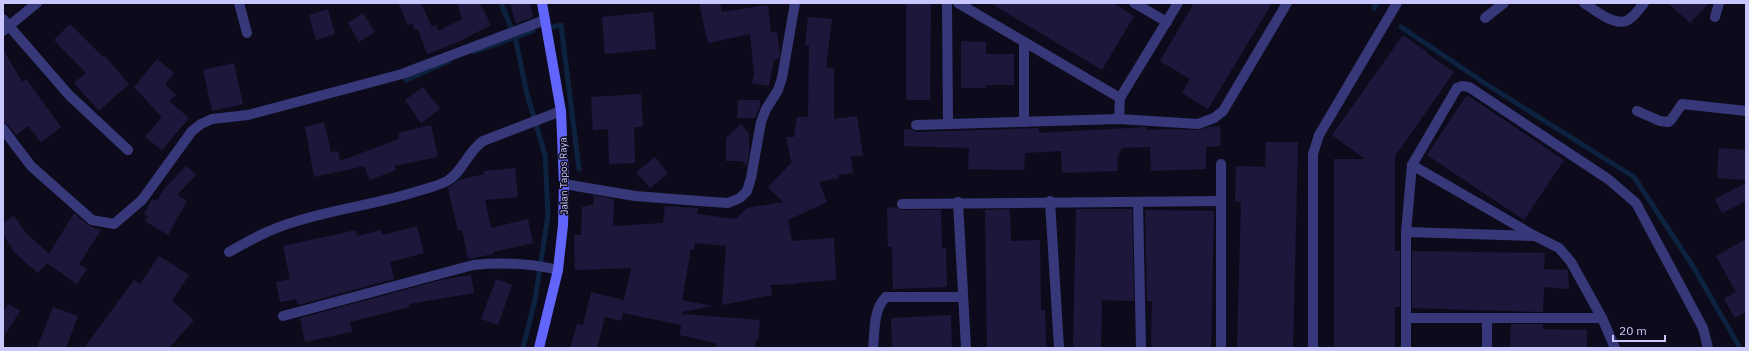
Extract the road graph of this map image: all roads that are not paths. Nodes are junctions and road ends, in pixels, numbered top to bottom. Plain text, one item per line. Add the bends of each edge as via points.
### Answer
1 (37, 3) edge
2 (238, 3) edge
3 (542, 3) edge
4 (795, 3) edge
5 (947, 3) edge
6 (958, 3) edge
7 (1134, 3) edge
8 (1178, 3) edge
9 (1287, 3) edge
10 (1397, 3) edge
11 (1504, 3) edge
12 (1584, 3) edge
13 (1644, 3) edge
14 (1719, 3) edge
15 (1715, 16) dead end
16 (1485, 18) dead end
17 (545, 20) junction
18 (1167, 22) junction
19 (5, 26) edge
20 (247, 33) dead end
21 (1024, 42) junction
22 (1120, 98) junction
23 (561, 111) junction
24 (1637, 111) dead end
25 (1746, 111) edge
26 (1119, 119) junction
27 (1024, 122) junction
28 (948, 123) junction
29 (916, 125) dead end
30 (3, 129) edge
31 (128, 150) dead end
32 (1220, 164) dead end
33 (1412, 164) junction
34 (564, 184) junction
35 (1050, 201) junction
36 (1221, 201) junction
37 (958, 202) junction
38 (1138, 202) junction
39 (902, 204) dead end
40 (1406, 232) junction
41 (1535, 236) junction
42 (229, 252) dead end
43 (555, 270) junction
44 (963, 296) junction
45 (283, 316) dead end
46 (1406, 318) junction
47 (1487, 318) junction
48 (1602, 318) junction
49 (539, 348) edge
50 (873, 348) edge
51 (966, 348) edge
52 (1059, 348) edge
53 (1141, 348) edge
54 (1221, 348) edge
55 (1313, 348) edge
56 (1406, 348) edge
57 (1487, 348) edge
58 (1615, 348) edge
59 (1708, 348) edge

1 - 19 street
2 - 20 street
3 - 17 main road, Jalan Tapos Raya
4 - 34 street via 782,78 761,122 751,178 747,191 740,198 728,203 635,196
5 - 28 street
6 - 21 street
7 - 18 street
8 - 18 street
9 - 26 street via 1223,111 1214,118 1198,124
10 - 55 street via 1319,135 1313,154
11 - 16 street
12 - 13 street via 1614,21 1626,21
14 - 15 street
17 - 23 main road, Jalan Tapos Raya
17 - 30 street via 402,74 248,115 222,117 202,124 185,140 142,200 114,224 92,220 31,166
18 - 22 street
19 - 31 street via 69,95
21 - 22 street
21 - 27 street
22 - 26 street
23 - 34 main road, Jalan Tapos Raya
23 - 42 street via 483,141 474,147 453,176 441,184 389,200 295,221 261,233
24 - 25 street via 1665,122 1671,120 1682,104
26 - 27 street
27 - 28 street
28 - 29 street
32 - 36 street
33 - 40 street
33 - 41 street
33 - 59 street via 1457,88 1469,87 1608,179 1636,203 1703,328
34 - 43 main road, Jalan Tapos Raya via 563,225
35 - 37 street
35 - 38 street
35 - 52 street
36 - 38 street
36 - 54 street
37 - 39 street
37 - 44 street
38 - 53 street
40 - 41 street
40 - 46 street
41 - 48 street via 1559,248 1571,262
43 - 45 street via 498,262 473,265
43 - 49 main road, Jalan Tapos Raya
44 - 50 street via 886,297 878,310
44 - 51 street
46 - 47 street
46 - 56 street
47 - 48 street
47 - 57 street
48 - 58 street

